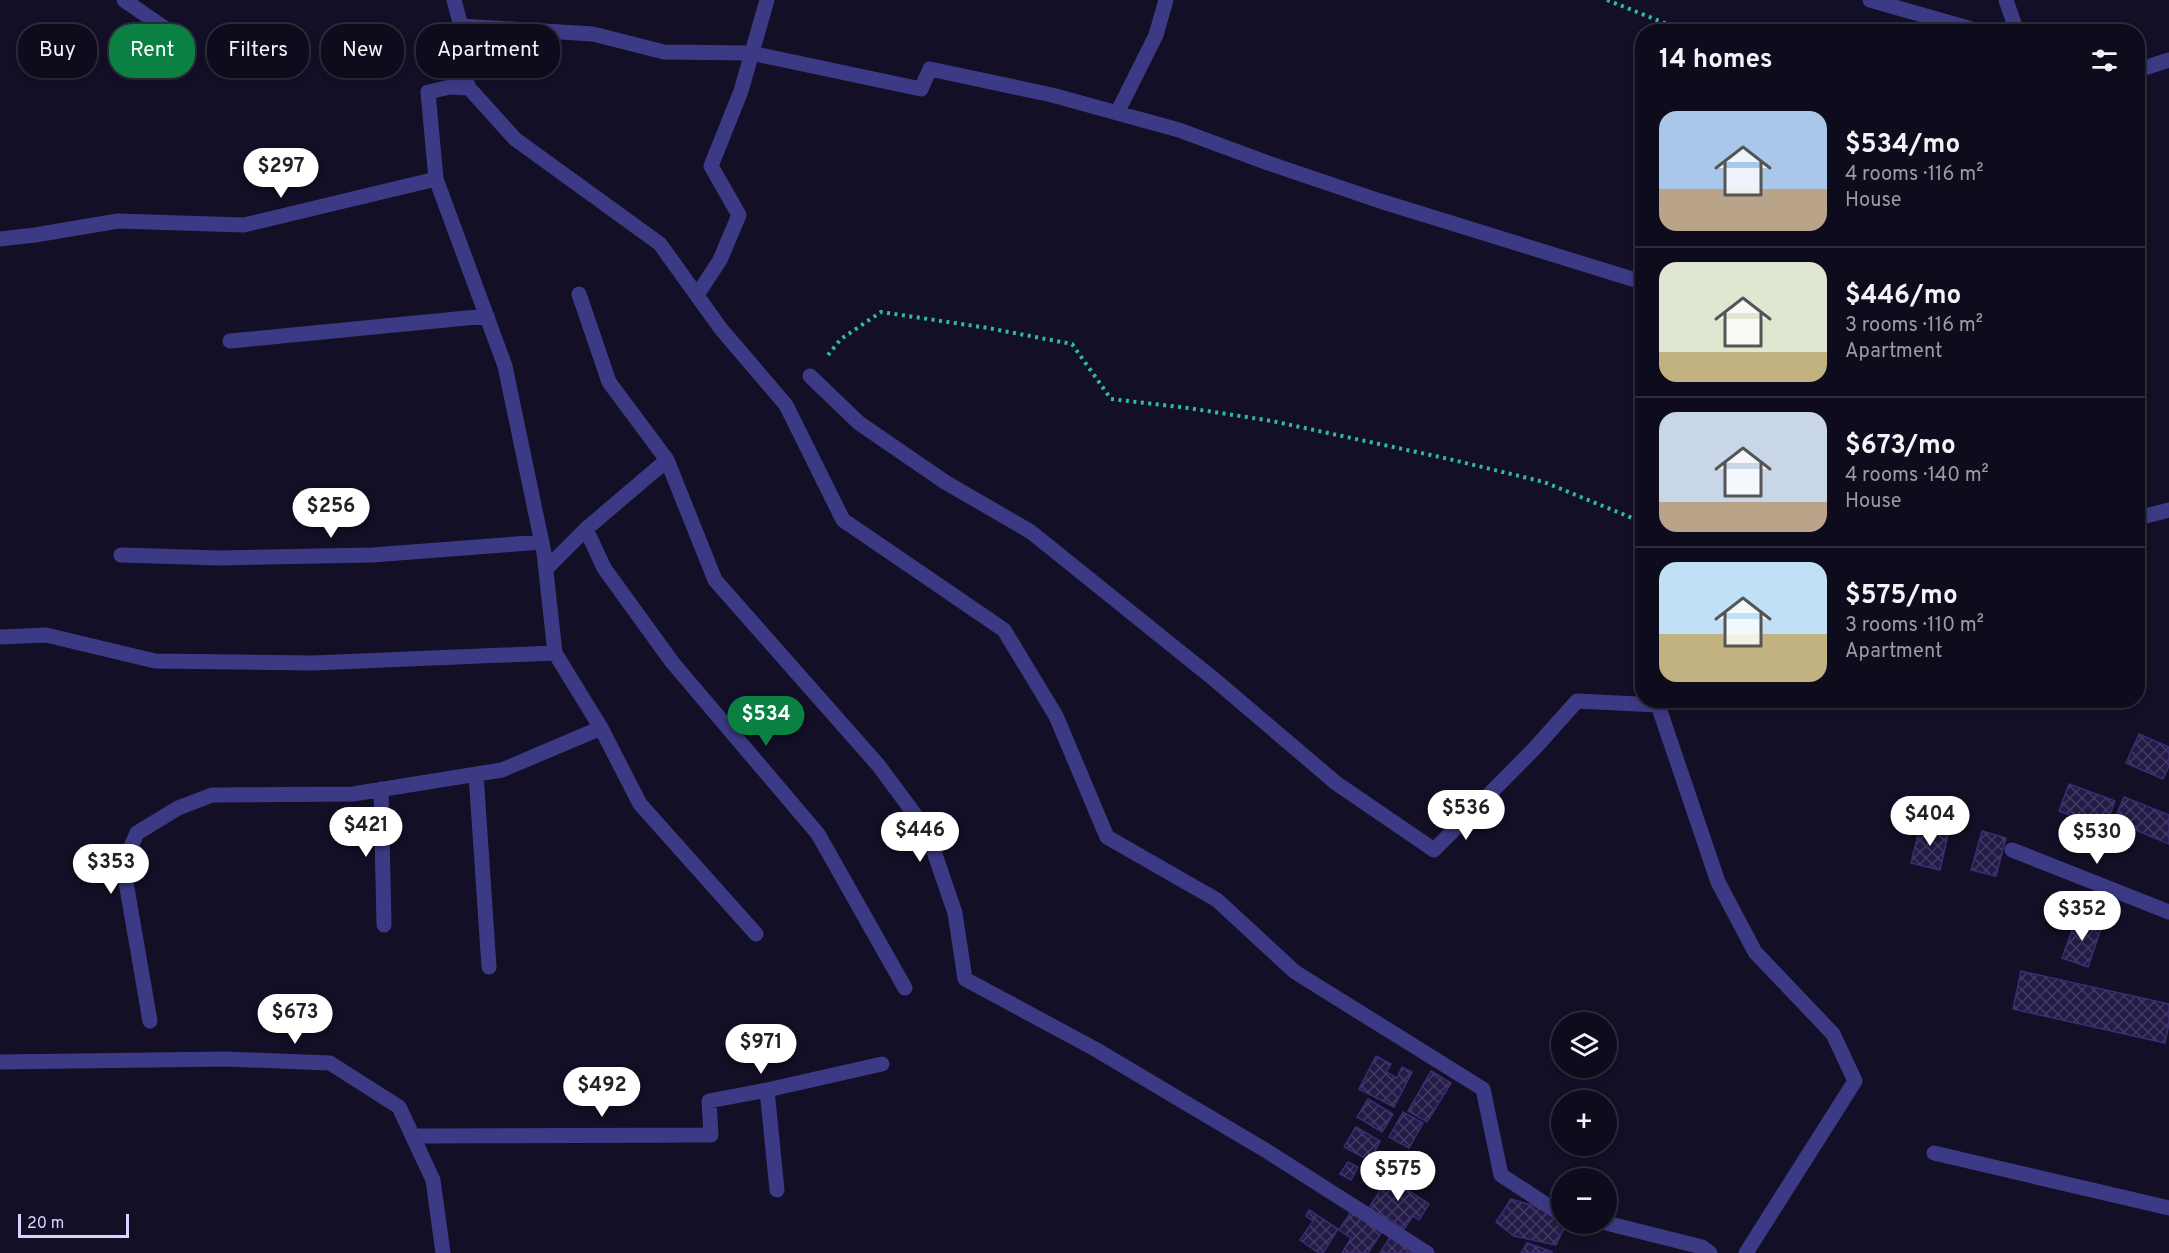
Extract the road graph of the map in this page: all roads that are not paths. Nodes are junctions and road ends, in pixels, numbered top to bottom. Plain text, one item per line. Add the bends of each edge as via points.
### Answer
1 (124, 0) edge
2 (454, 0) edge
3 (767, 0) edge
4 (1166, 0) edge
5 (1870, 0) edge
6 (2006, 0) edge
7 (158, 24) edge
8 (460, 24) edge
9 (1954, 24) edge
10 (2014, 24) edge
11 (560, 32) edge
12 (751, 54) junction
13 (2169, 60) edge
14 (2145, 68) edge
15 (465, 78) edge
16 (469, 88) junction
17 (1117, 113) junction
18 (436, 179) junction
19 (0, 239) edge
20 (1635, 280) edge
21 (579, 294) dead end
22 (697, 295) junction
23 (487, 316) junction
24 (230, 341) dead end
25 (810, 376) road end
26 (667, 460) junction
27 (2169, 510) edge
28 (2145, 516) edge
29 (586, 529) junction
30 (542, 542) junction
31 (121, 555) dead end
32 (546, 569) junction
33 (0, 637) edge
34 (555, 653) junction
35 (1635, 704) edge
36 (1659, 708) edge
37 (601, 728) junction
38 (476, 774) junction
39 (381, 789) junction
40 (2012, 850) dead end
41 (2169, 912) edge
42 (384, 925) dead end
43 (756, 934) dead end
44 (489, 967) dead end
45 (905, 988) dead end
46 (150, 1021) dead end
47 (0, 1062) edge
48 (882, 1064) dead end
49 (767, 1090) junction
50 (412, 1136) junction
51 (1934, 1153) dead end
52 (777, 1190) dead end
53 (1551, 1208) edge
54 (2169, 1208) edge
55 (1617, 1226) edge
56 (443, 1253) edge
57 (1427, 1253) edge
58 (1710, 1253) edge
59 (1746, 1253) edge

1 - 7 street
2 - 8 street
3 - 12 street
4 - 17 street via 1156,35
5 - 9 street
6 - 10 street
11 - 12 street via 593,34 664,52
12 - 17 street via 921,89 930,69
12 - 22 street via 741,91 711,166 739,215 720,260
13 - 14 street
15 - 16 street
16 - 18 street via 428,92
16 - 22 street via 515,139 660,244
17 - 20 street via 1179,130 1380,201
18 - 19 street via 244,225 118,221
18 - 23 street
21 - 26 street via 609,382
22 - 53 street via 786,405 843,520 1004,630 1056,716 1107,837 1217,900 1294,972 1483,1089 1501,1175
23 - 24 street
23 - 30 street via 505,366
25 - 35 street via 859,423 945,482 1031,532 1336,783 1434,850 1577,701
26 - 29 street
26 - 57 street via 715,580 879,766 927,831 955,914 965,979 1105,1055
27 - 28 street
29 - 32 street
29 - 45 street via 604,568 672,662 818,834
30 - 31 street via 372,555
30 - 32 street
32 - 34 street
33 - 34 street via 46,635 155,661 313,663
34 - 37 street
36 - 59 street via 1718,882 1744,932 1755,952 1833,1034 1855,1081
37 - 38 street via 501,770
37 - 43 street via 640,804
38 - 39 street
38 - 44 street
39 - 42 street
39 - 46 street via 353,794 212,795 178,808 137,832 123,865
40 - 41 street
47 - 50 street via 330,1062 399,1107
48 - 49 street
49 - 50 street via 709,1101 711,1135
49 - 52 street
50 - 56 street via 433,1180
51 - 54 street
55 - 58 street via 1702,1247

